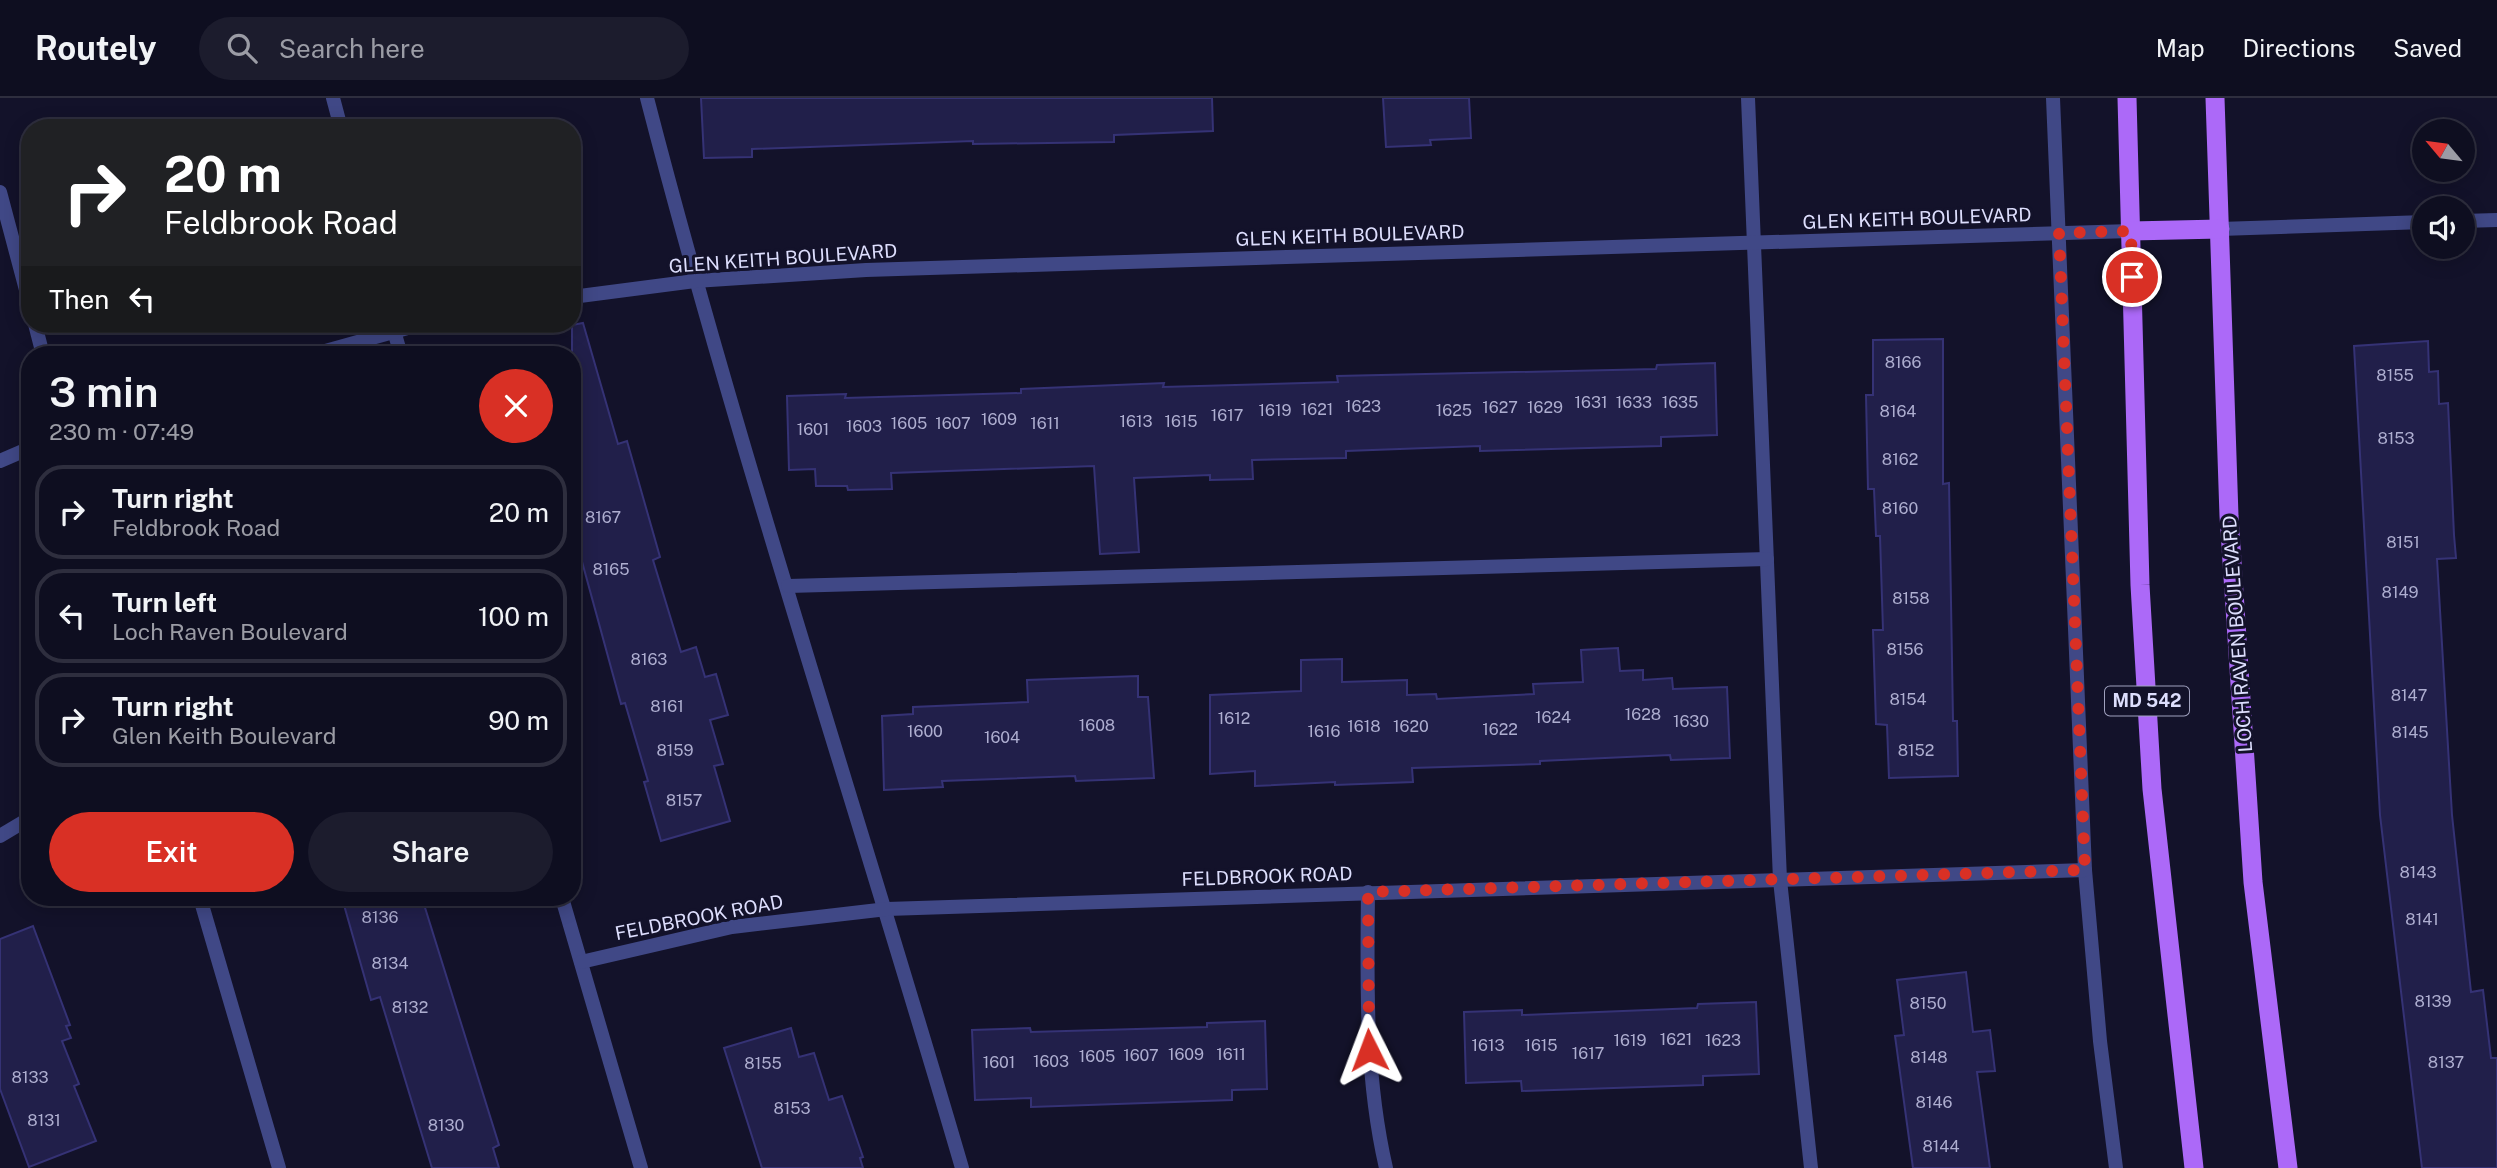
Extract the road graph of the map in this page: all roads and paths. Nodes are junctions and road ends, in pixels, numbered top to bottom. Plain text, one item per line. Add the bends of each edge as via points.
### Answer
1 (333, 98) edge
2 (648, 98) edge
3 (1748, 98) edge
4 (2053, 98) edge
5 (2127, 98) edge
6 (2215, 98) edge
7 (339, 119) edge
8 (0, 192) edge
9 (2497, 220) edge
10 (2475, 221) edge
11 (2412, 222) edge
12 (2220, 229) junction
13 (2131, 231) junction
14 (2059, 233) junction
15 (1754, 242) junction
16 (21, 271) edge
17 (695, 281) junction
18 (581, 296) edge
19 (375, 333) edge
20 (338, 346) edge
21 (21, 452) edge
22 (0, 461) edge
23 (1767, 559) junction
24 (788, 586) junction
25 (21, 823) edge
26 (0, 835) edge
27 (2085, 870) junction
28 (1780, 880) junction
29 (1368, 892) junction
30 (202, 906) edge
31 (564, 906) edge
32 (887, 909) junction
33 (581, 962) junction
34 (279, 1168) edge
35 (641, 1168) edge
36 (962, 1168) edge
37 (1385, 1168) edge
38 (1811, 1168) edge
39 (2116, 1168) edge
40 (2194, 1168) edge
41 (2288, 1168) edge

1 - 7 street
2 - 17 street
3 - 15 street
4 - 14 street
5 - 13 main road, MD 542
6 - 12 main road, LOCH RAVEN BOULEVARD
8 - 16 street
9 - 10 street
11 - 12 street
12 - 13 main road
12 - 41 main road, LOCH RAVEN BOULEVARD via 2229,516 2252,868
13 - 14 street, GLEN KEITH BOULEVARD
13 - 40 main road, MD 542 via 2140,585 2152,789
14 - 15 street, GLEN KEITH BOULEVARD
14 - 27 street
15 - 17 street, GLEN KEITH BOULEVARD via 866,270
15 - 23 street
17 - 18 street, GLEN KEITH BOULEVARD
17 - 24 street
19 - 20 street
21 - 22 street
23 - 24 street
23 - 28 street
24 - 32 street
25 - 26 street
27 - 28 street, FELDBROOK ROAD
27 - 39 street
28 - 29 street, FELDBROOK ROAD
28 - 38 street
29 - 32 street, FELDBROOK ROAD
29 - 37 street via 1367,1027 1375,1119
30 - 34 street
31 - 33 street
32 - 33 street, FELDBROOK ROAD via 732,927
32 - 36 street
33 - 35 street

